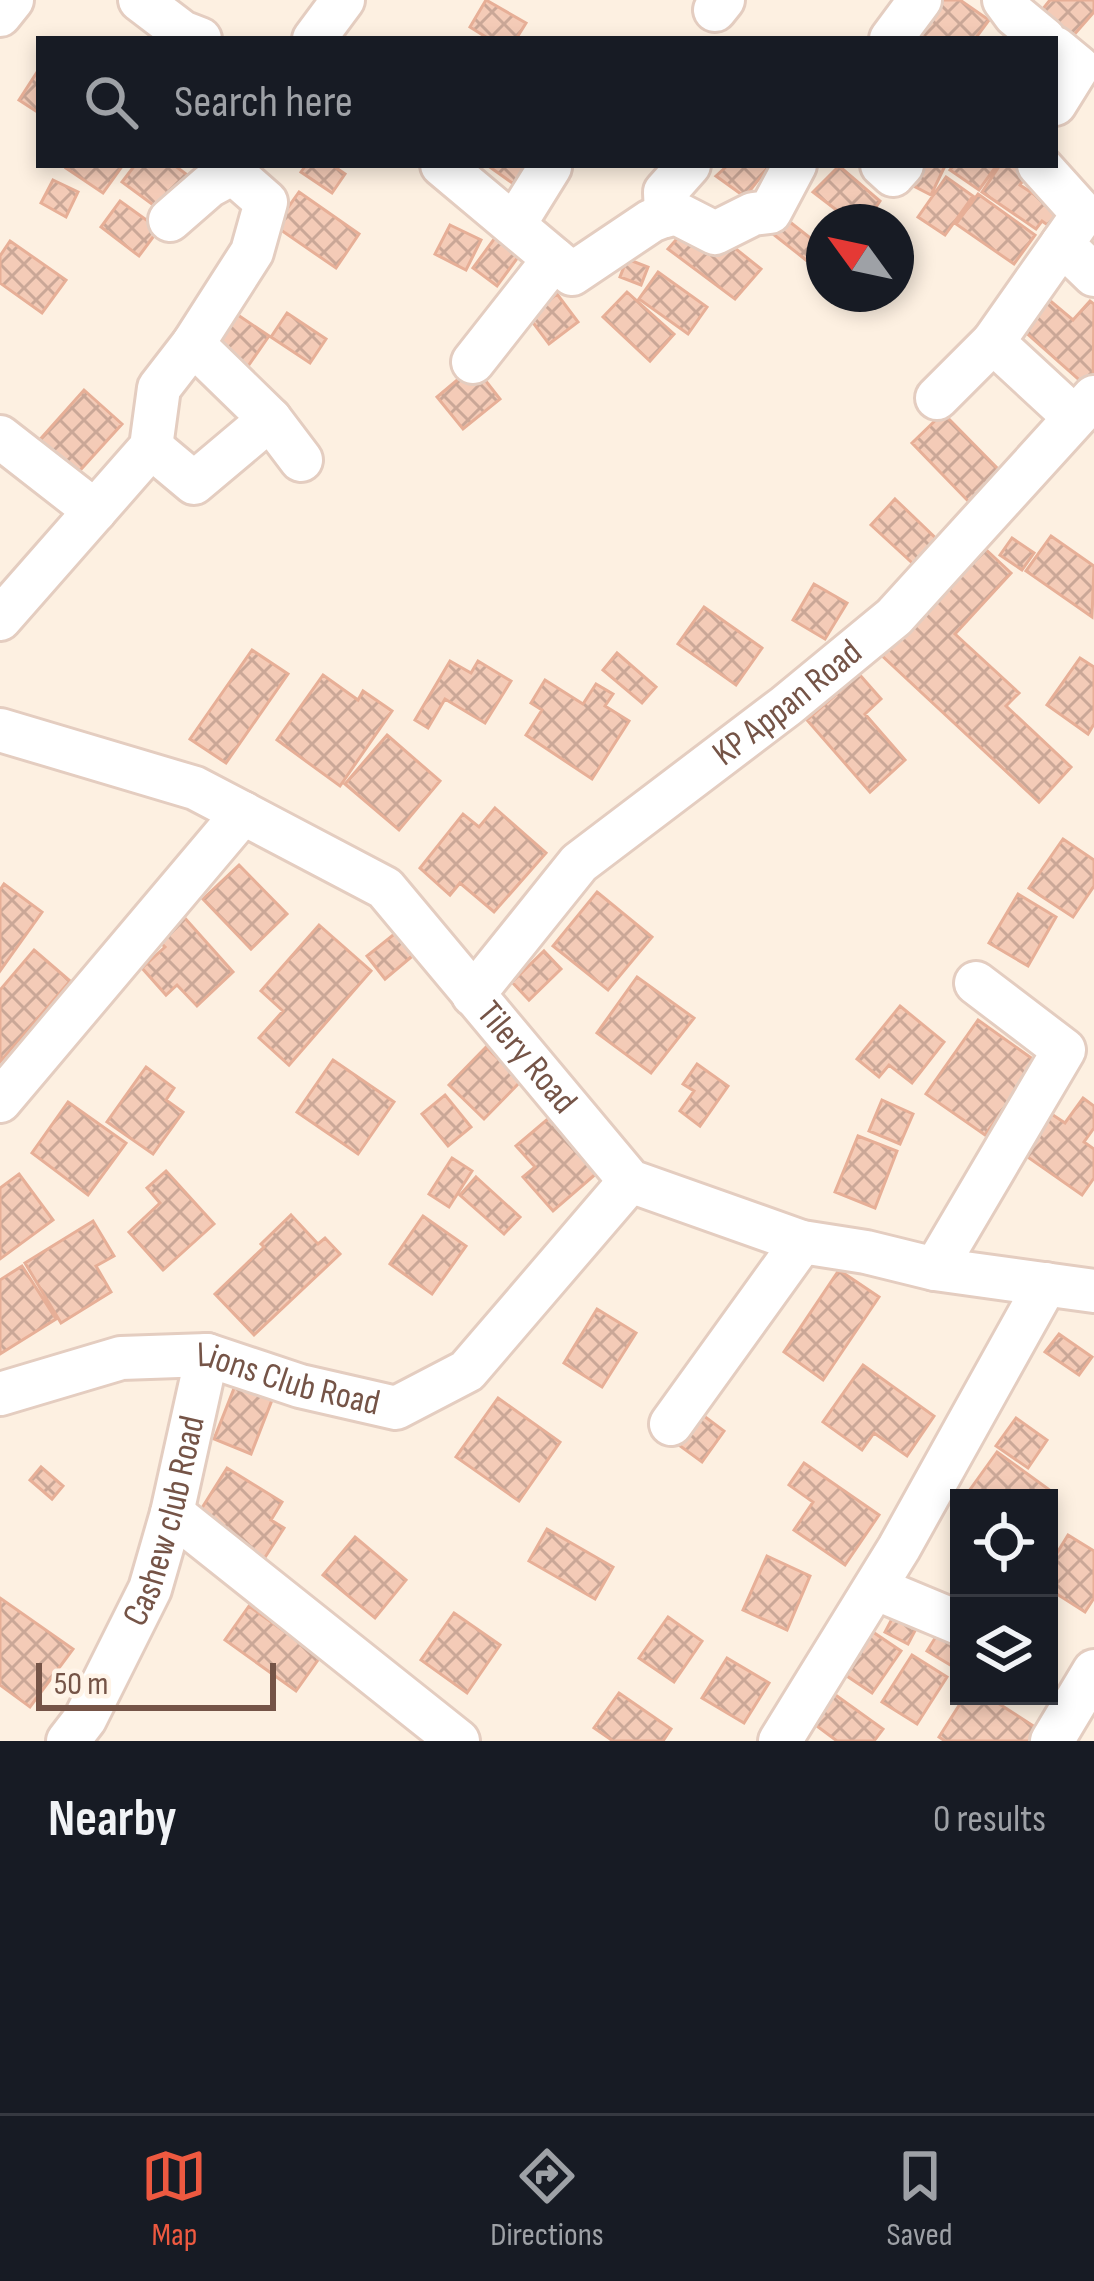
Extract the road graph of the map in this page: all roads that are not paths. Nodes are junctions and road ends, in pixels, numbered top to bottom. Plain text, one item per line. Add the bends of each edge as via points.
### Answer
1 (12, 0) edge
2 (140, 0) edge
3 (343, 0) edge
4 (920, 0) edge
5 (1004, 0) edge
6 (0, 15) edge
7 (195, 24) edge
8 (316, 36) edge
9 (893, 36) edge
10 (1040, 36) edge
11 (1058, 50) edge
12 (1058, 99) edge
13 (446, 168) edge
14 (549, 168) edge
15 (686, 168) edge
16 (793, 168) edge
17 (1042, 168) edge
18 (235, 169) edge
19 (666, 216) junction
20 (170, 220) dead end
21 (514, 225) junction
22 (1062, 244) junction
23 (554, 259) junction
24 (1094, 275) edge
25 (993, 342) junction
26 (193, 344) junction
27 (473, 362) dead end
28 (937, 398) dead end
29 (1084, 406) edge
30 (270, 419) junction
31 (0, 437) edge
32 (151, 447) junction
33 (301, 460) dead end
34 (95, 511) junction
35 (0, 619) edge
36 (0, 730) edge
37 (243, 813) junction
38 (976, 983) dead end
39 (472, 995) junction
40 (0, 1101) edge
41 (630, 1181) junction
42 (802, 1242) junction
43 (935, 1269) junction
44 (1046, 1284) junction
45 (1094, 1291) edge
46 (207, 1355) junction
47 (0, 1394) edge
48 (671, 1424) dead end
49 (172, 1514) junction
50 (875, 1588) junction
51 (950, 1619) edge
52 (1094, 1671) edge
53 (1058, 1712) edge
54 (68, 1741) edge
55 (458, 1741) edge
56 (780, 1741) edge

1 - 6 street
2 - 7 street
3 - 8 street
4 - 9 street
5 - 10 street
11 - 12 street via 1078,67
13 - 21 street
14 - 21 street
15 - 19 street via 665,192
16 - 19 street via 770,212 715,232 674,212
17 - 22 street via 1083,214
18 - 20 street
18 - 26 street via 266,202 252,252
19 - 23 street via 572,274
21 - 23 street
22 - 24 street
22 - 25 street
23 - 27 street
25 - 28 street
25 - 29 street
26 - 30 street
26 - 32 street via 159,388
29 - 39 street, KP Appan Road via 894,617 579,863
30 - 32 street via 194,483
30 - 33 street
31 - 34 street
32 - 34 street
34 - 35 street
36 - 37 street, Tilery Road via 195,788
37 - 39 street, Tilery Road via 385,888
37 - 40 street
38 - 43 street via 1064,1050
39 - 41 street, Tilery Road
41 - 42 street
41 - 46 street, Lions Club Road via 467,1371 396,1408
42 - 43 street
42 - 48 street
43 - 44 street
44 - 45 street
44 - 50 street
46 - 47 street, Lions Club Road via 121,1358
46 - 49 street, Cashew club Road
49 - 54 street, Cashew club Road via 150,1588
49 - 55 street
50 - 51 street
50 - 56 street
52 - 53 street

